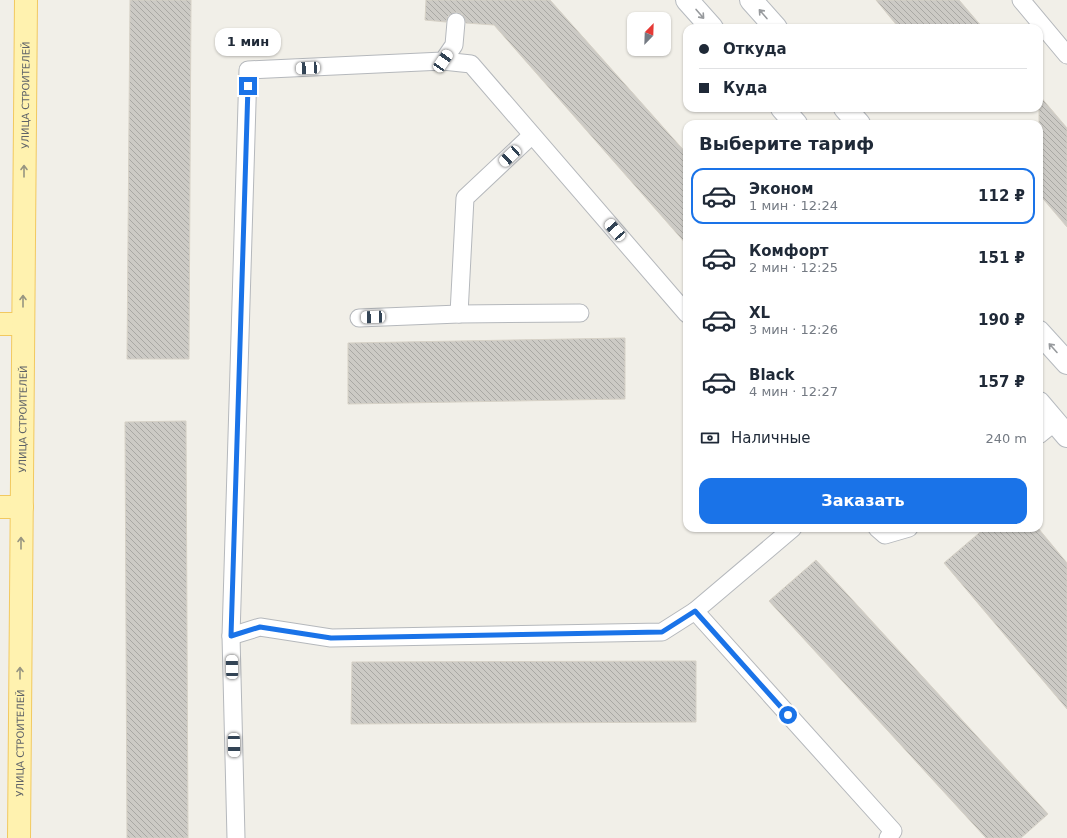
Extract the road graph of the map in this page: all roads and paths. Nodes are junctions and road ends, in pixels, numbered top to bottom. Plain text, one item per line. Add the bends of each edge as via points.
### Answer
1 (26, 0) edge
2 (687, 0) edge
3 (751, 0) edge
4 (1021, 0) edge
5 (456, 22) dead end
6 (708, 24) edge
7 (772, 24) edge
8 (1041, 24) edge
9 (1043, 26) edge
10 (1067, 55) edge
11 (443, 61) junction
12 (786, 112) edge
13 (848, 112) edge
14 (792, 120) edge
15 (856, 120) edge
16 (532, 135) junction
17 (683, 309) edge
18 (580, 313) dead end
19 (459, 314) junction
20 (359, 318) dead end
21 (0, 324) edge
22 (23, 324) junction
23 (1043, 336) edge
24 (1067, 363) edge
25 (1043, 408) edge
26 (1057, 426) edge
27 (0, 507) edge
28 (22, 507) junction
29 (788, 532) edge
30 (882, 532) edge
31 (895, 532) edge
32 (695, 611) junction
33 (231, 636) junction
34 (19, 838) edge
35 (236, 838) edge
36 (888, 838) edge

22 -> 1 main road, УЛИЦА СТРОИТЕЛЕЙ
2 -> 6 street
7 -> 3 street
4 - 8 lane
5 - 11 lane via 454,45
9 - 10 lane
11 - 16 lane via 471,64
11 - 33 lane via 248,70
12 - 14 street
13 - 15 street
16 - 17 lane
16 - 19 lane via 465,198
18 - 19 lane
19 - 20 lane
21 - 22 main road
22 - 28 main road, УЛИЦА СТРОИТЕЛЕЙ
24 -> 23 street
25 - 26 street
27 - 28 main road
34 -> 28 main road, УЛИЦА СТРОИТЕЛЕЙ
29 - 32 lane
30 - 31 lane via 885,535
32 - 33 lane via 662,632 331,638 260,627
32 - 36 lane via 893,831
33 - 35 lane

